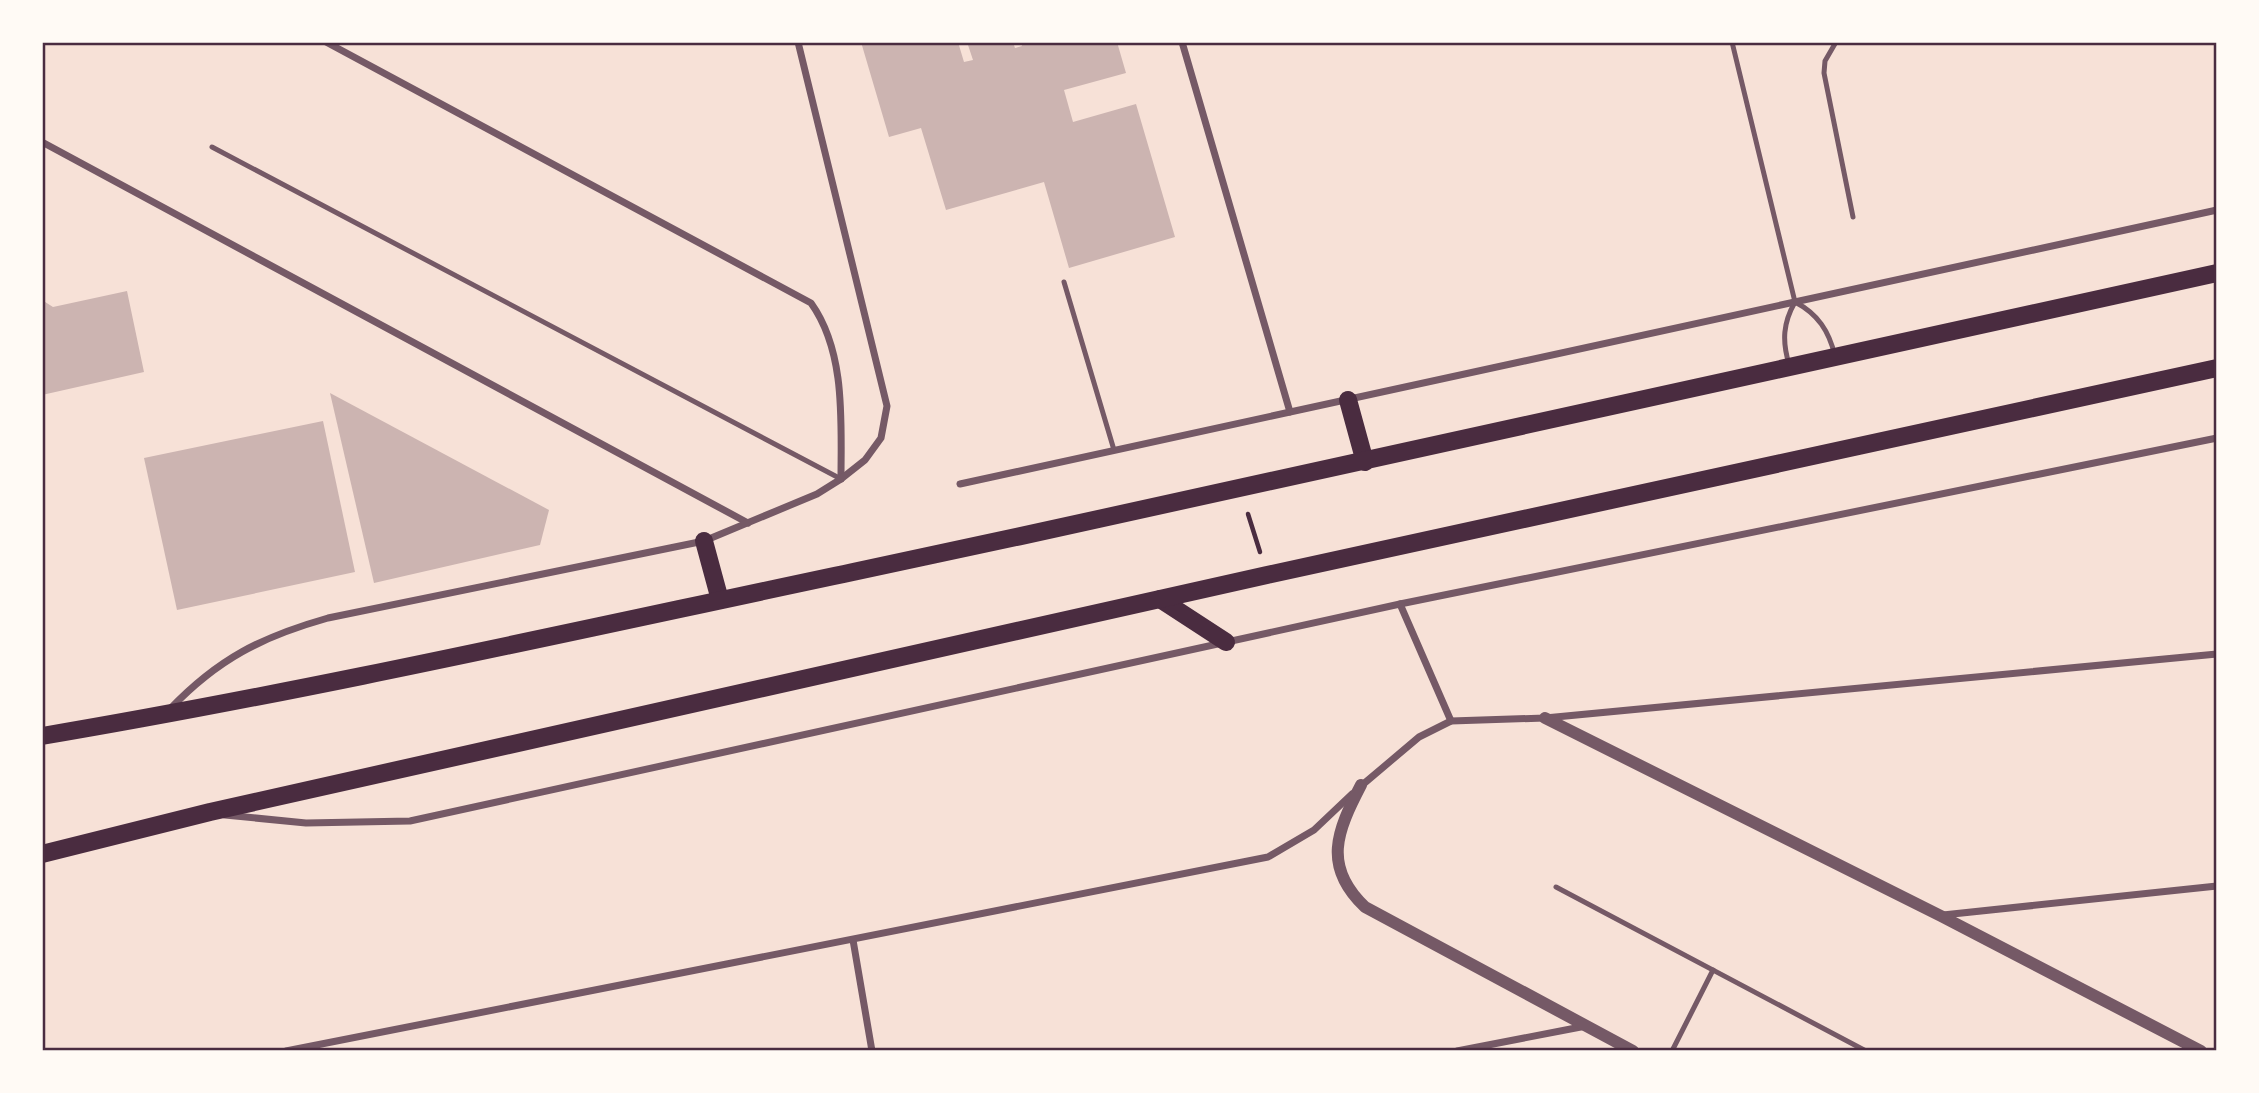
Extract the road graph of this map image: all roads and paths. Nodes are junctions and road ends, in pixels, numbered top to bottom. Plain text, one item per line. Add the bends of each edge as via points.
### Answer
1 (326, 42) edge
2 (798, 42) edge
3 (1182, 42) edge
4 (1732, 42) edge
5 (1836, 42) edge
6 (42, 142) edge
7 (212, 147) dead end
8 (2217, 211) edge
9 (1853, 217) dead end
10 (2217, 273) edge
11 (1064, 282) dead end
12 (1795, 302) junction
13 (1835, 357) junction
14 (1790, 367) junction
15 (2217, 368) edge
16 (1349, 400) junction
17 (1290, 412) junction
18 (2217, 438) edge
19 (1114, 450) junction
20 (1365, 462) junction
21 (841, 479) junction
22 (960, 484) dead end
23 (748, 523) junction
24 (704, 541) junction
25 (1160, 599) junction
26 (720, 600) junction
27 (1400, 604) junction
28 (1226, 642) junction
29 (2217, 653) edge
30 (163, 715) junction
31 (1545, 718) junction
32 (1451, 721) junction
33 (42, 736) edge
34 (1361, 785) junction
35 (210, 813) junction
36 (42, 854) edge
37 (2217, 886) edge
38 (1556, 887) dead end
39 (1941, 916) junction
40 (853, 940) junction
41 (1713, 970) junction
42 (1587, 1026) junction
43 (286, 1051) edge
44 (872, 1051) edge
45 (1457, 1051) edge
46 (1633, 1051) edge
47 (1672, 1051) edge
48 (1866, 1051) edge
49 (2200, 1051) edge

1 - 21 street via 811,303 829,339 836,367
2 - 21 street via 887,406 881,438 865,460
3 - 17 street
4 - 12 lane
5 - 9 lane via 1829,50 1824,73
6 - 23 street
7 - 21 lane
8 - 12 street
10 - 13 main road
11 - 19 lane
12 - 13 lane via 1822,323
12 - 14 lane via 1784,335
12 - 16 street
13 - 14 main road
14 - 20 main road
15 - 25 main road
16 - 17 street
16 - 20 main road
17 - 19 street
18 - 27 street
19 - 22 street
20 - 26 main road
21 - 23 street
23 - 24 street
24 - 26 main road
24 - 30 street via 281,631 207,673
25 - 28 main road
25 - 35 main road
26 - 30 main road
27 - 28 street
27 - 32 street
28 - 35 street via 410,821 306,823
29 - 31 street
30 - 33 main road
31 - 32 street
31 - 39 street
32 - 34 street via 1419,737
34 - 40 street via 1314,830 1268,856
34 - 42 street via 1337,848 1337,864 1352,894 1365,907
35 - 36 main road
37 - 39 street
38 - 41 lane
39 - 49 street
40 - 43 street
40 - 44 street
41 - 47 lane
41 - 48 lane
42 - 45 street
42 - 46 street

